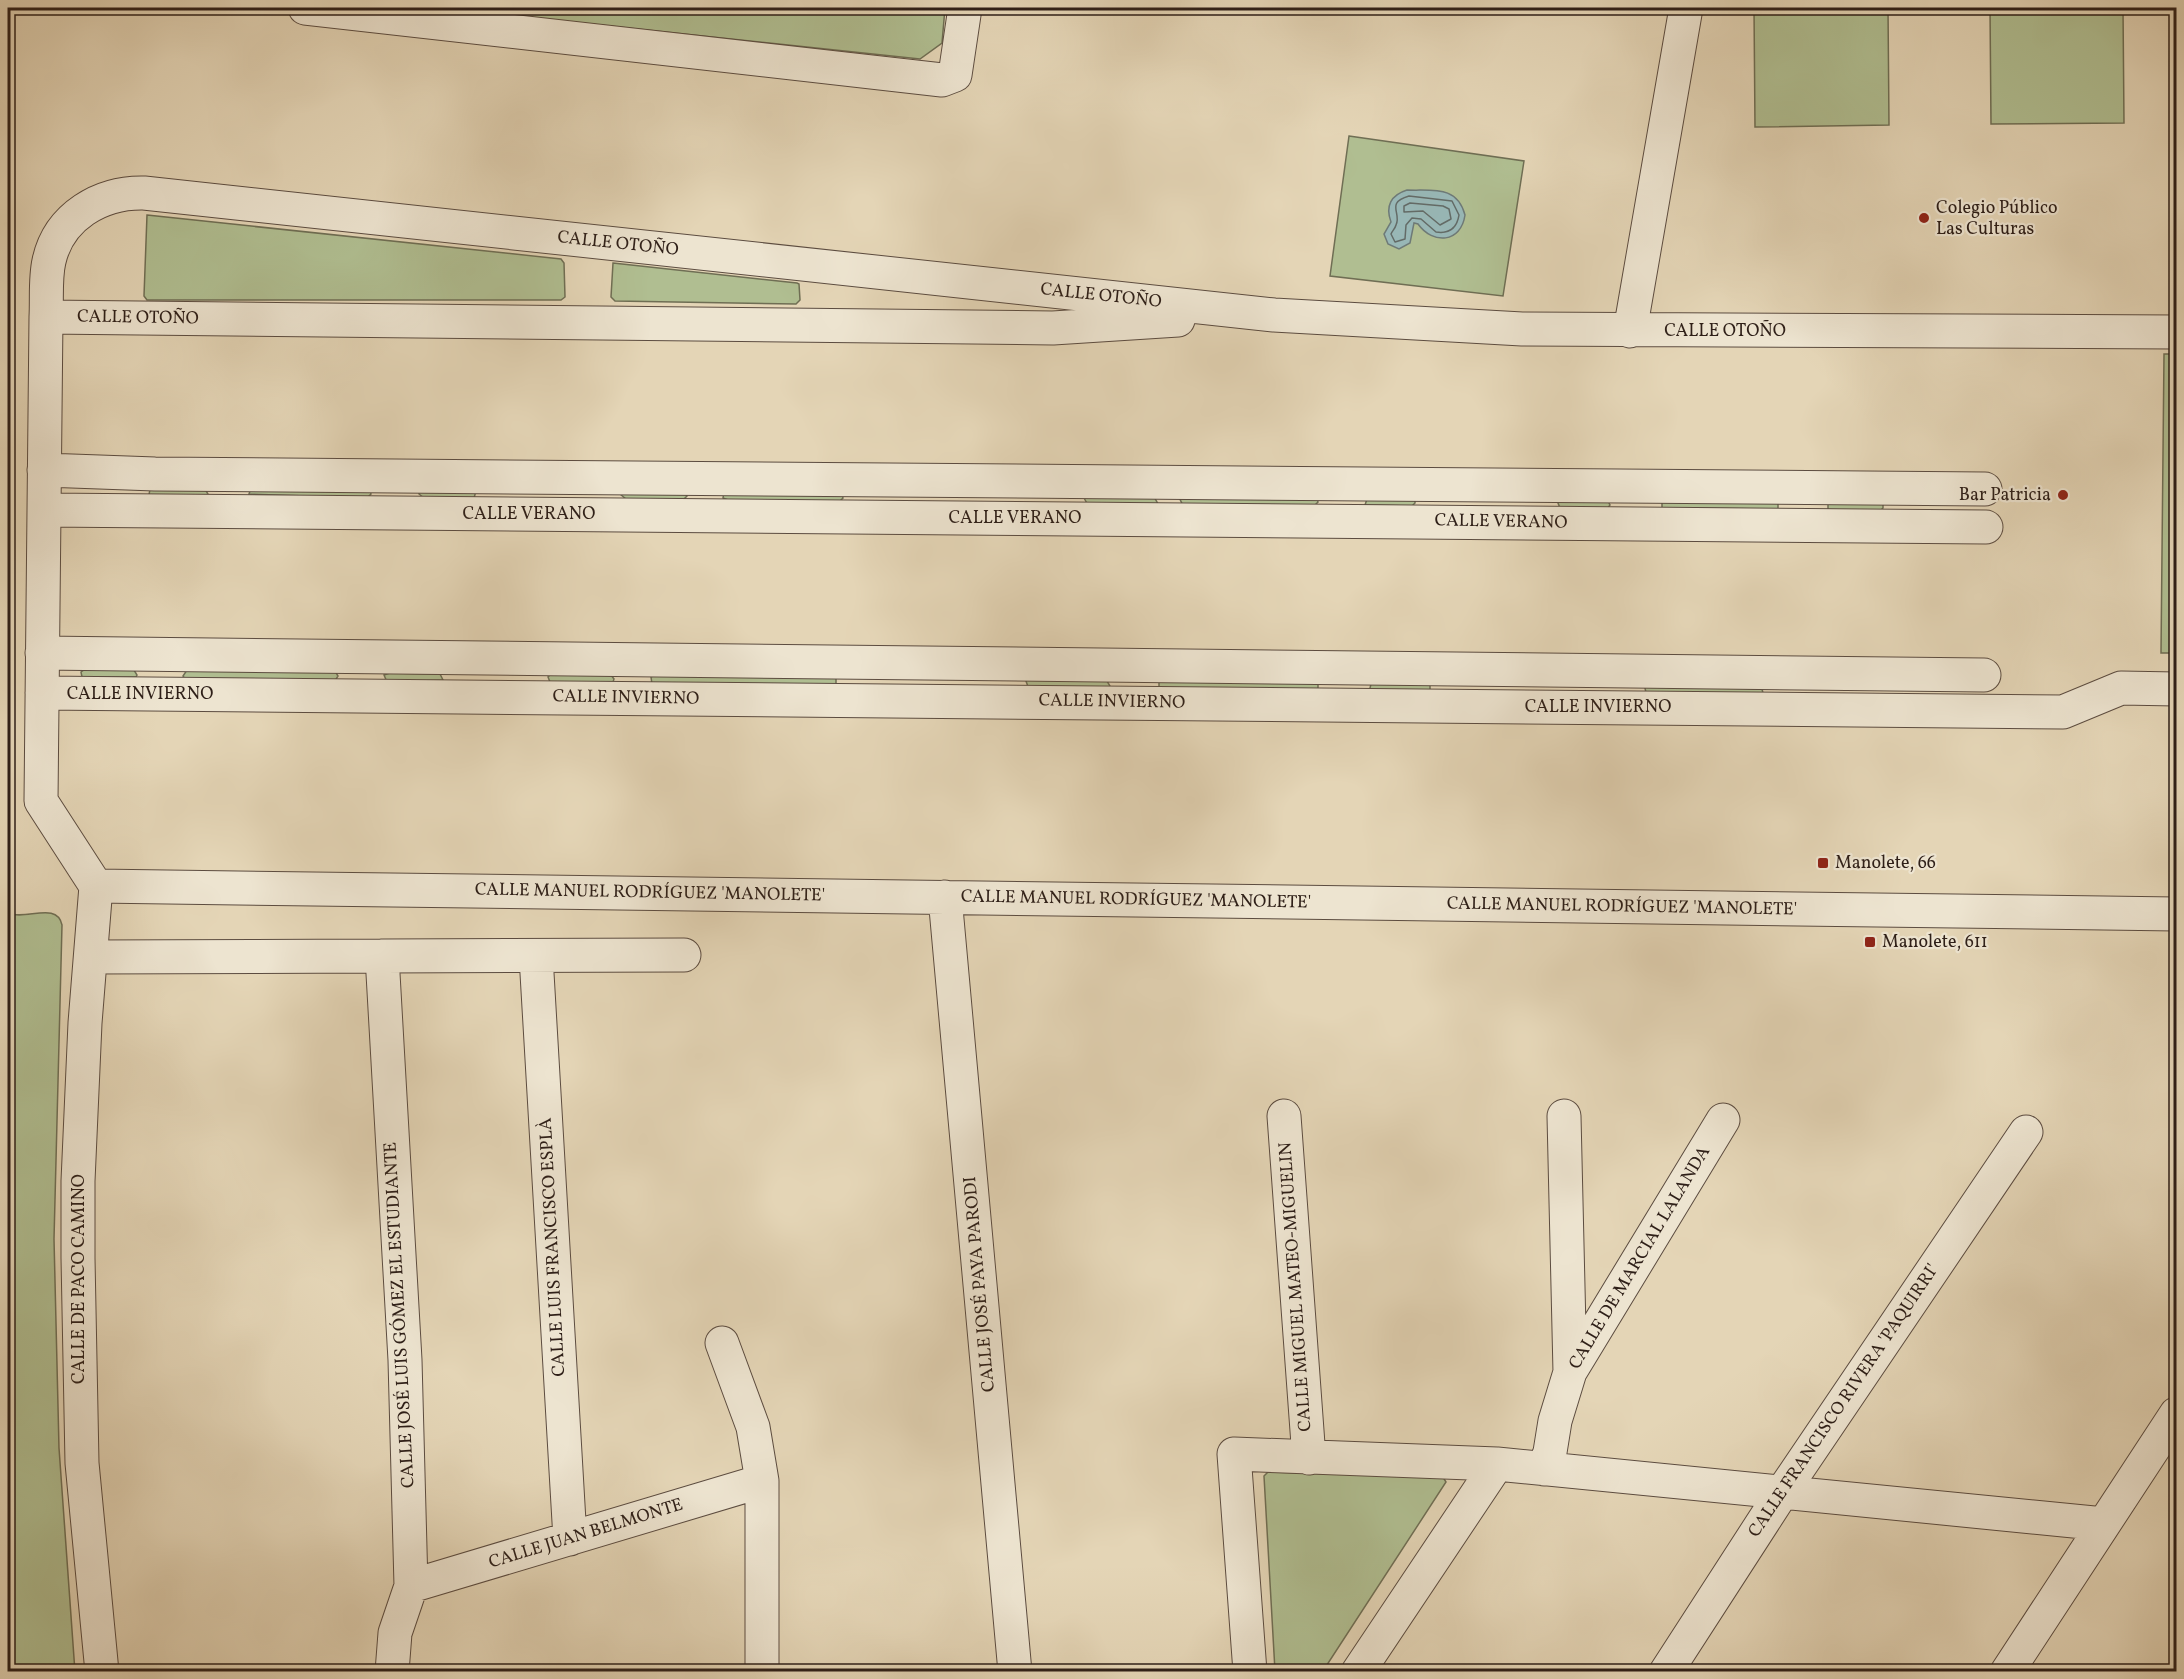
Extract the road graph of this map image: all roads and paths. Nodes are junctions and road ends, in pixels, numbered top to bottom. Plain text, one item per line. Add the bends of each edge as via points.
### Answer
1 (304, 8) edge
2 (965, 8) edge
3 (1686, 8) edge
4 (1274, 315) junction
5 (46, 317) junction
6 (1630, 331) junction
7 (2176, 332) edge
8 (44, 470) junction
9 (1986, 489) dead end
10 (44, 510) junction
11 (1986, 527) dead end
12 (42, 653) junction
13 (1984, 675) dead end
14 (2176, 689) edge
15 (42, 693) junction
16 (96, 886) junction
17 (945, 897) junction
18 (2176, 914) edge
19 (684, 955) dead end
20 (382, 956) junction
21 (536, 956) junction
22 (92, 957) junction
23 (1284, 1116) dead end
24 (1564, 1116) dead end
25 (1723, 1120) dead end
26 (2026, 1132) dead end
27 (722, 1343) dead end
28 (1570, 1372) junction
29 (2176, 1414) edge
30 (1309, 1458) junction
31 (1497, 1464) junction
32 (1544, 1469) junction
33 (762, 1481) junction
34 (1783, 1491) junction
35 (2104, 1524) junction
36 (570, 1539) junction
37 (411, 1586) junction
38 (102, 1671) edge
39 (392, 1671) edge
40 (762, 1671) edge
41 (1015, 1671) edge
42 (1250, 1671) edge
43 (1358, 1671) edge
44 (1666, 1671) edge
45 (2007, 1671) edge

1 - 2 street via 942,80 955,75
3 - 6 street
4 - 5 street, CALLE OTOÑO via 1053,328
4 - 5 street, CALLE OTOÑO via 127,192 97,201 71,220 62,232 49,261
4 - 6 street, CALLE OTOÑO
5 - 8 street, CALLE OTOÑO
6 - 7 street, CALLE OTOÑO
8 - 9 street, CALLE VERANO
8 - 10 street, CALLE OTOÑO
10 - 11 street, CALLE VERANO
10 - 12 street, CALLE OTOÑO
12 - 13 street, CALLE INVIERNO
12 - 15 street, CALLE OTOÑO
14 - 15 street, CALLE INVIERNO via 2121,688 2063,712
15 - 16 street, CALLE OTOÑO via 41,801
16 - 17 street, CALLE MANUEL RODRÍGUEZ 'MANOLETE'
16 - 22 street, CALLE DE PACO CAMINO
17 - 18 street, CALLE MANUEL RODRÍGUEZ 'MANOLETE'
17 - 41 street, CALLE JOSÉ PAYA PARODI
19 - 21 street
20 - 21 street
20 - 22 street
20 - 37 street, CALLE JOSÉ LUIS GÓMEZ EL ESTUDIANTE via 405,1360
21 - 36 street, CALLE LUIS FRANCISCO ESPLÀ
22 - 38 street, CALLE DE PACO CAMINO via 78,1182 78,1342 82,1463
23 - 30 street, CALLE MIGUEL MATEO-MIGUELIN
24 - 28 street
25 - 28 street, CALLE DE MARCIAL LALANDA
26 - 34 street, CALLE FRANCISCO RIVERA 'PAQUIRRI'
27 - 33 street via 753,1427
28 - 32 street, CALLE DE MARCIAL LALANDA
29 - 35 street
30 - 31 street
30 - 42 street via 1234,1454
31 - 32 street
31 - 43 street
32 - 34 street
33 - 36 street, CALLE JUAN BELMONTE
33 - 40 street
34 - 35 street
34 - 44 street, CALLE FRANCISCO RIVERA 'PAQUIRRI'
35 - 45 street
36 - 37 street, CALLE JUAN BELMONTE
37 - 39 street, CALLE JOSÉ LUIS GÓMEZ EL ESTUDIANTE via 395,1633

